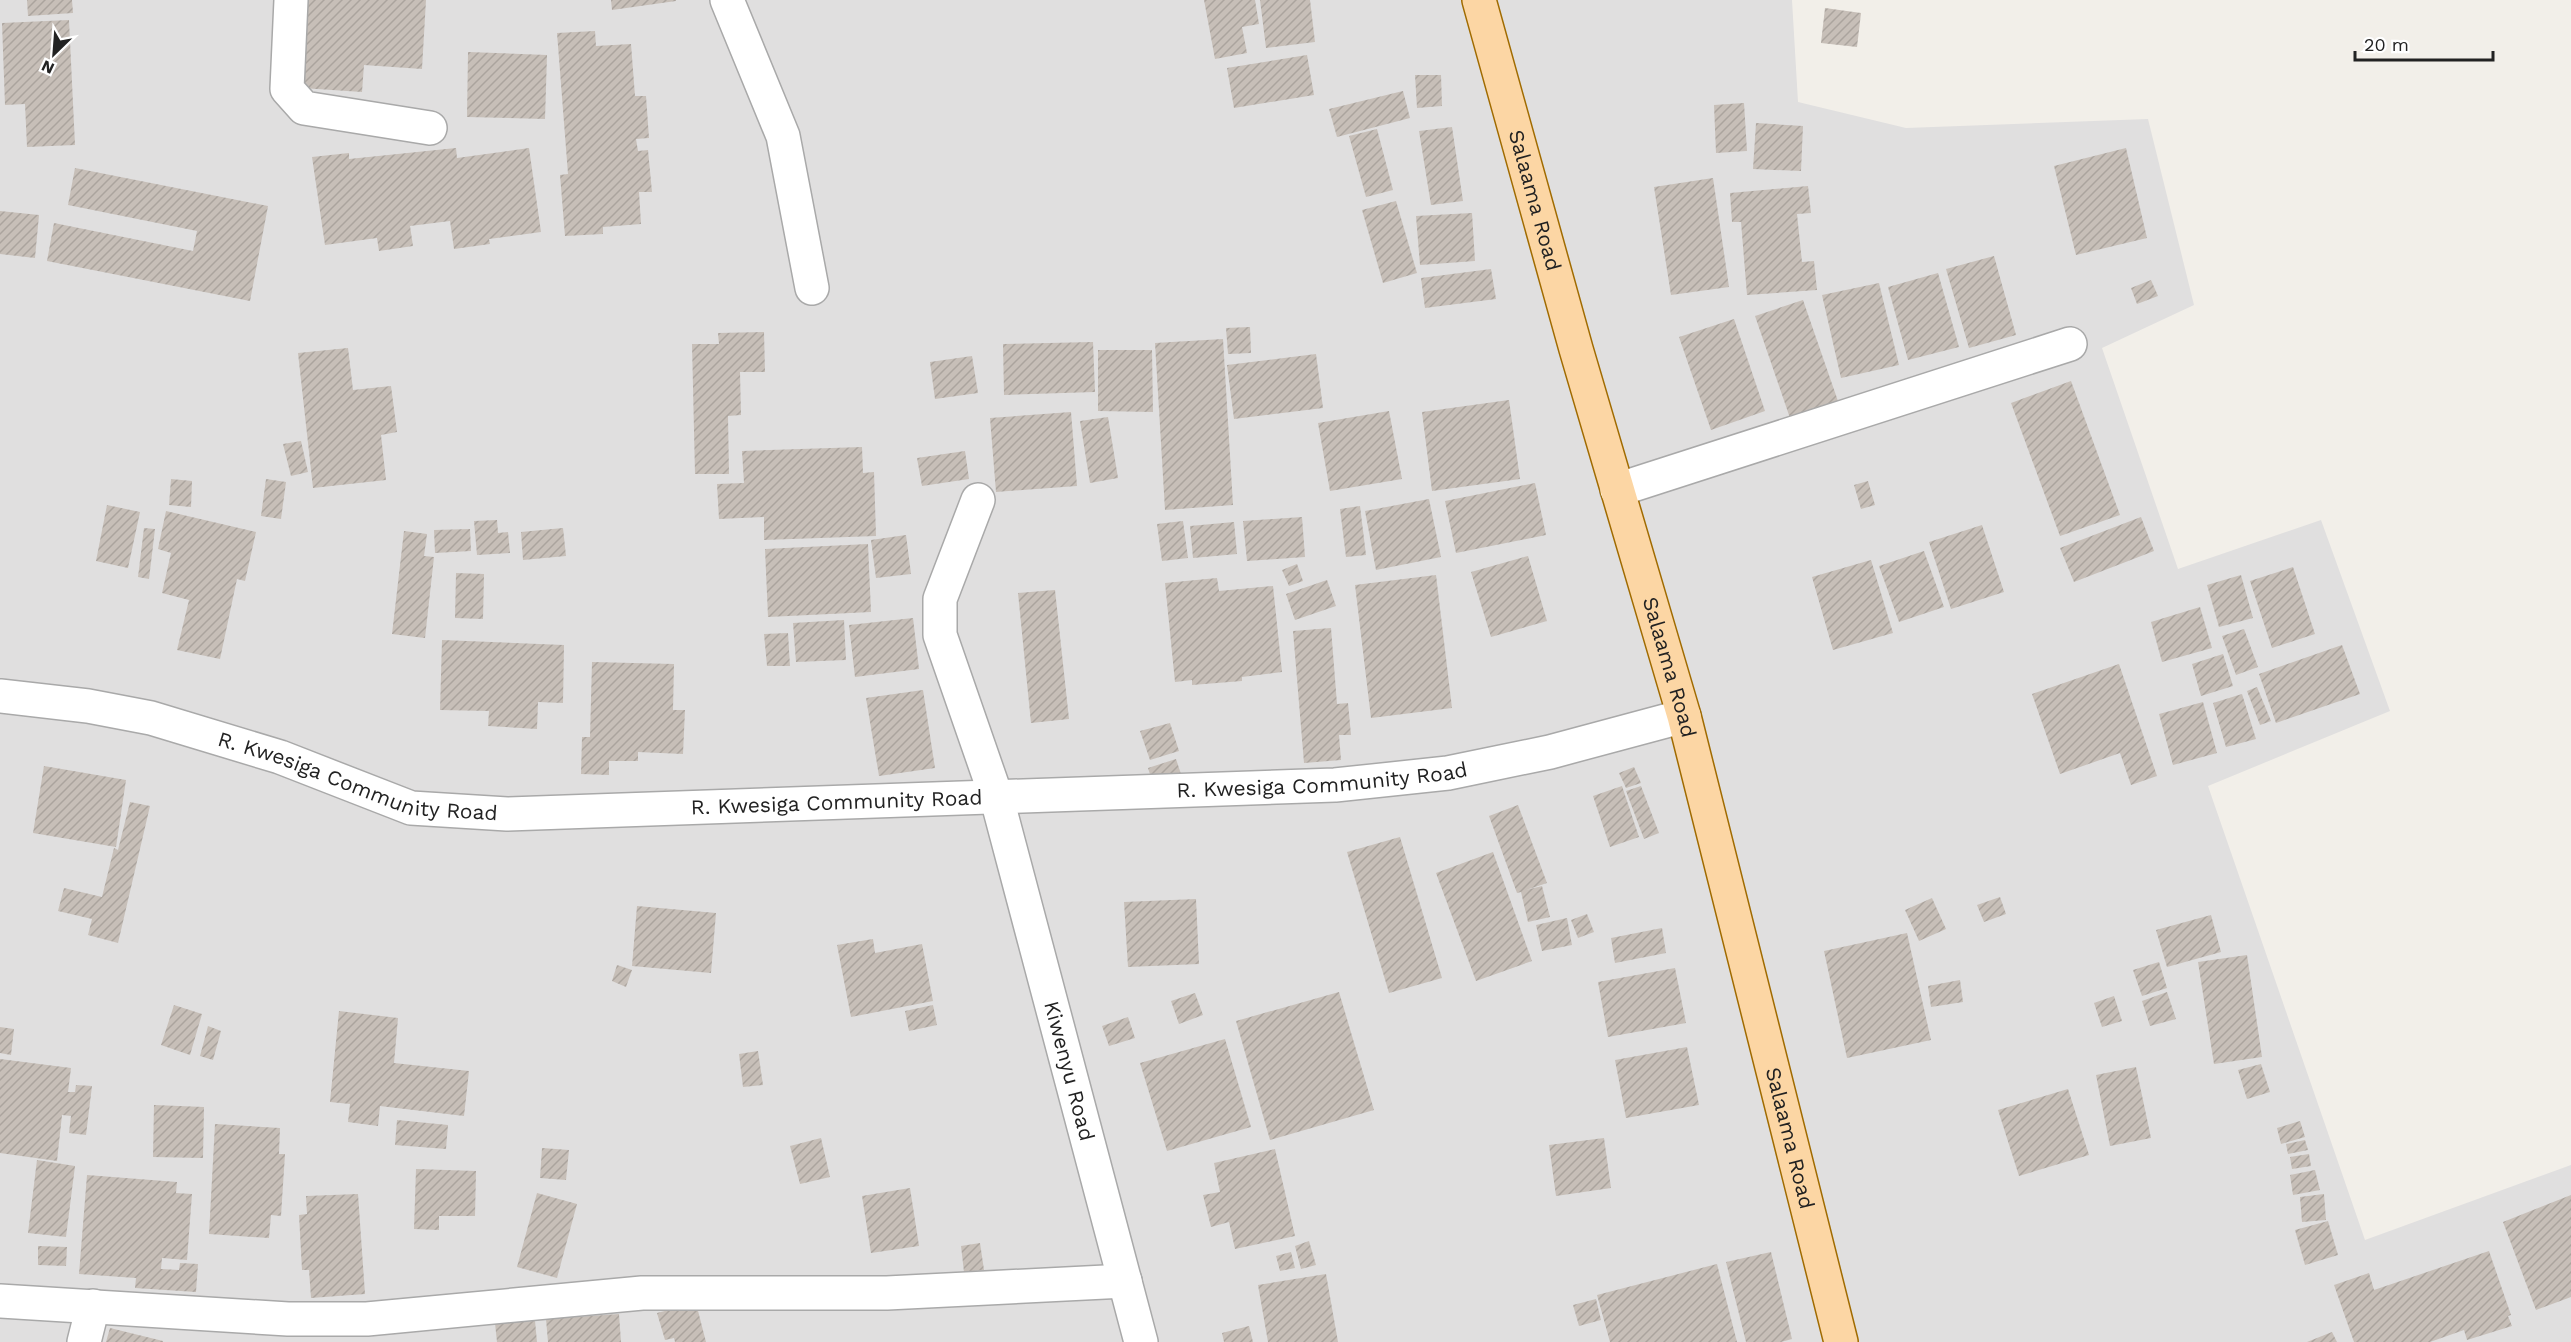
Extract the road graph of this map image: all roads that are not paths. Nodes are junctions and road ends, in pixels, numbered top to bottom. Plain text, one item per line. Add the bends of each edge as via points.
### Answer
1 (291, 0) edge
2 (727, 0) edge
3 (1479, 0) edge
4 (430, 128) dead end
5 (812, 288) dead end
6 (2070, 344) dead end
7 (1617, 490) junction
8 (978, 500) dead end
9 (0, 696) edge
10 (1684, 716) junction
11 (997, 799) junction
12 (1125, 1281) junction
13 (0, 1301) edge
14 (93, 1306) junction
15 (84, 1342) edge
16 (1141, 1342) edge
17 (1841, 1342) edge

1 - 4 street via 287,89 304,108
2 - 5 street via 783,136
3 - 7 main road, Salaama Road
6 - 7 street
7 - 10 main road, Salaama Road
8 - 11 street, Kiwenyu Road via 940,598 940,635
9 - 11 street, R. Kwesiga Community Road via 151,718 238,743 396,804 425,811 507,814
10 - 11 street, R. Kwesiga Community Road via 1550,752 1448,773 1335,785
10 - 17 main road, Salaama Road
11 - 12 street, Kiwenyu Road
12 - 14 street via 887,1293 642,1293 368,1319 288,1319
12 - 16 street, Kiwenyu Road
13 - 14 street
14 - 15 street

